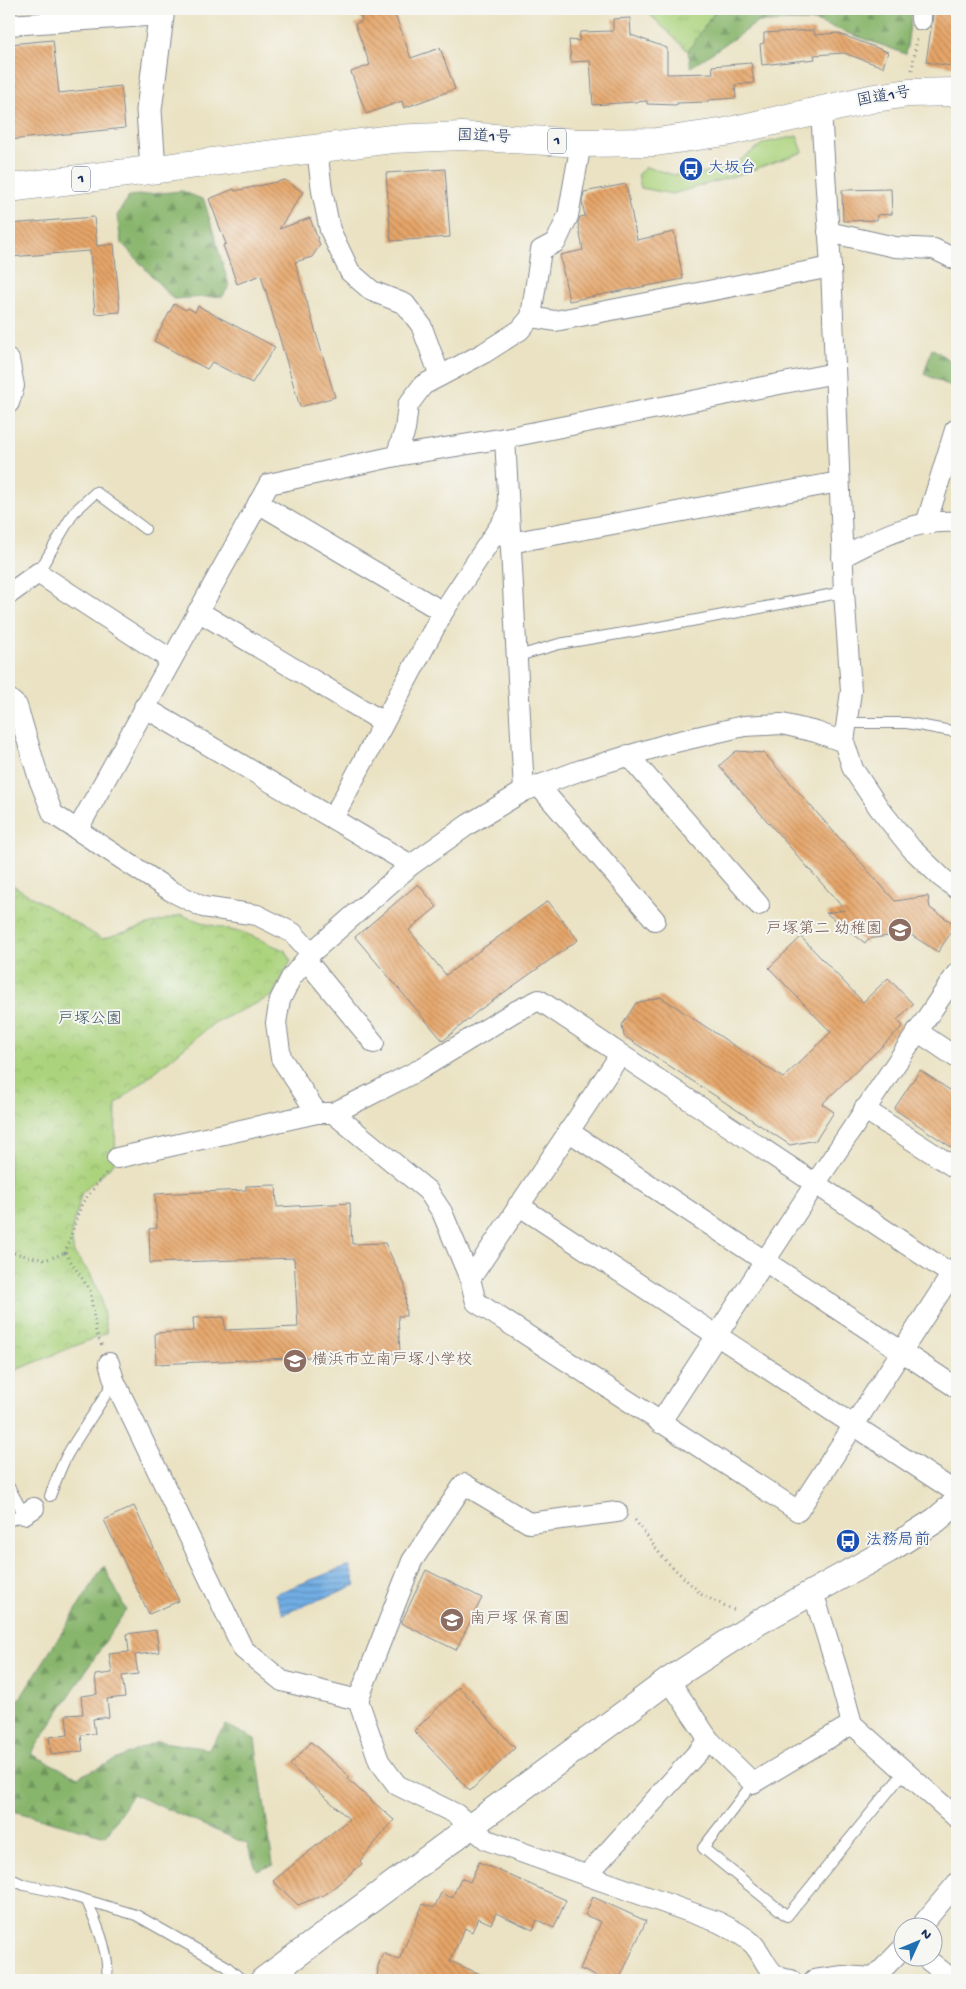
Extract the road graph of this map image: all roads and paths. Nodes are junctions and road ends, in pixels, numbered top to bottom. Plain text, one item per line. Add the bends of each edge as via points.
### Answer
1 (162, 12) edge
2 (9, 25) edge
3 (957, 92) edge
4 (822, 111) junction
5 (581, 143) junction
6 (317, 148) junction
7 (154, 168) junction
8 (9, 188) edge
9 (828, 232) junction
10 (957, 260) edge
11 (831, 267) junction
12 (531, 317) junction
13 (9, 360) edge
14 (835, 374) junction
15 (440, 376) junction
16 (9, 402) edge
17 (957, 430) edge
18 (505, 438) junction
19 (396, 456) junction
20 (839, 482) junction
21 (258, 503) junction
22 (509, 512) junction
23 (957, 522) edge
24 (926, 524) junction
25 (145, 529) dead end
26 (510, 543) junction
27 (842, 557) junction
28 (38, 573) junction
29 (844, 592) junction
30 (9, 594) edge
31 (198, 611) junction
32 (443, 612) junction
33 (515, 657) junction
34 (170, 659) junction
35 (9, 699) edge
36 (144, 707) junction
37 (384, 722) junction
38 (957, 732) edge
39 (845, 733) junction
40 (628, 755) junction
41 (531, 788) junction
42 (333, 818) junction
43 (78, 829) junction
44 (411, 865) junction
45 (957, 889) edge
46 (760, 905) dead end
47 (655, 920) dead end
48 (309, 957) junction
49 (957, 973) edge
50 (917, 1031) junction
51 (374, 1043) dead end
52 (620, 1055) junction
53 (957, 1058) edge
54 (864, 1109) junction
55 (325, 1113) junction
56 (568, 1131) junction
57 (118, 1158) joint
58 (957, 1169) edge
59 (815, 1184) junction
60 (518, 1205) junction
61 (9, 1252) edge
62 (65, 1254) junction
63 (764, 1261) junction
64 (955, 1273) edge
65 (470, 1279) junction
66 (716, 1335) junction
67 (901, 1351) junction
68 (112, 1371) junction
69 (957, 1388) edge
70 (660, 1424) junction
71 (853, 1425) junction
72 (9, 1487) edge
73 (957, 1493) edge
74 (957, 1502) edge
75 (29, 1510) edge
76 (618, 1512) joint
77 (813, 1592) junction
78 (759, 1622) junction
79 (669, 1680) junction
80 (358, 1700) junction
81 (852, 1724) junction
82 (709, 1740) junction
83 (905, 1771) junction
84 (753, 1783) junction
85 (957, 1818) edge
86 (470, 1827) junction
87 (587, 1876) junction
88 (9, 1878) edge
89 (957, 1883) edge
90 (87, 1901) junction
91 (929, 1916) edge
92 (894, 1958) edge
93 (936, 1966) edge
94 (874, 1979) edge
95 (108, 1980) edge
96 (242, 1980) edge
97 (262, 1980) edge
98 (791, 1980) edge
99 (814, 1980) edge
100 (953, 1980) edge

1 - 2 street
1 - 7 street via 148,110
3 - 4 highway, 国道1号 / 1 via 909,93
4 - 5 highway, 国道1号 / 1 via 726,132 656,142
4 - 9 street
5 - 6 highway, 国道1号 / 1 via 462,136 392,139
5 - 12 street via 568,216 556,242 541,250
6 - 7 highway, 国道1号 / 1
6 - 15 street via 330,230 350,272 372,291 405,304 421,325
7 - 8 highway, 国道1号 / 1
9 - 10 street via 895,247 934,249
9 - 11 street
11 - 12 street via 555,321
11 - 14 street
12 - 15 street via 520,330
13 - 16 street via 14,386
14 - 18 street
14 - 20 street
15 - 19 street via 423,385 408,405
17 - 24 street
18 - 19 street
18 - 22 street
19 - 21 street via 269,484
20 - 26 street
20 - 27 street
21 - 31 street
21 - 32 street
22 - 26 street
22 - 32 street
23 - 24 street via 940,520
24 - 27 street via 890,532
25 - 28 lane via 96,492 74,512
26 - 33 street
27 - 29 street
28 - 30 street
28 - 34 street
29 - 33 lane via 559,644
29 - 39 street via 851,691
31 - 34 street
31 - 37 street
32 - 37 street
33 - 41 street
34 - 36 street
35 - 43 street via 17,706 53,814
36 - 42 street
36 - 43 street
37 - 42 street
38 - 39 lane via 908,723
39 - 40 street via 816,732 782,724 744,726
39 - 45 street via 853,769 879,808 911,848
40 - 41 street
40 - 46 street
41 - 44 street via 469,824
41 - 47 street
42 - 44 street
43 - 48 street via 132,867 203,907 257,915 293,933
44 - 48 street
48 - 51 street
48 - 55 street via 291,978 280,1000 276,1023 281,1058
49 - 50 street
50 - 53 street
50 - 54 street
52 - 55 street via 540,1000 514,1012 419,1070
52 - 56 street
52 - 59 street
54 - 58 street
54 - 59 street
55 - 57 street
55 - 65 street via 428,1191 442,1212
56 - 60 street
56 - 63 street
57 - 62 path via 82,1203
59 - 63 street
59 - 64 street
60 - 65 street
60 - 66 street
61 - 62 path via 45,1260
62 - 68 path via 90,1290 96,1332
63 - 66 street
63 - 67 street
64 - 67 street
65 - 70 street via 476,1302
66 - 70 street
66 - 71 street
67 - 69 street
67 - 71 street
68 - 75 lane via 102,1404
68 - 80 street via 243,1650 282,1681
70 - 71 street via 798,1511
71 - 73 street
72 - 75 lane
74 - 77 street via 936,1520 889,1550
76 - 78 path via 631,1515 663,1558 702,1595
76 - 80 street via 530,1523 464,1484 412,1561
77 - 78 street
77 - 81 street
78 - 79 street
79 - 82 street
79 - 86 street
80 - 86 street via 379,1761 398,1785 456,1814
81 - 83 street
81 - 84 street
82 - 84 street
82 - 87 street
83 - 84 lane via 787,1916 703,1848
83 - 85 street
86 - 87 street via 487,1840
86 - 97 street
87 - 98 street via 732,1929 753,1944 769,1970 781,1979
88 - 90 lane
89 - 91 street
90 - 95 lane via 100,1932
90 - 96 lane via 136,1915 226,1966
92 - 94 street
93 - 100 street
94 - 99 street via 843,1976

